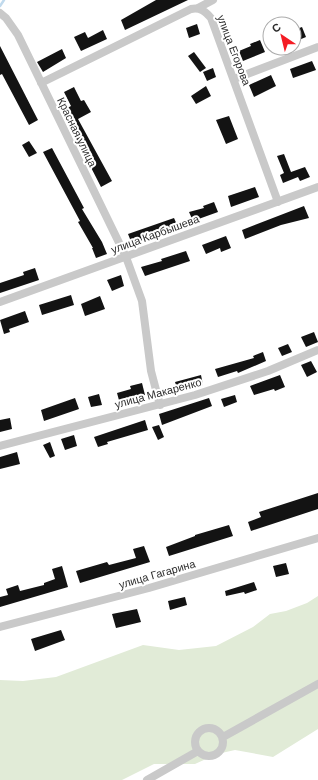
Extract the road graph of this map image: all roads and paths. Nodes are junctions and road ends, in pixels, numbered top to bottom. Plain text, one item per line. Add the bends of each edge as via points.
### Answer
1 (213, 0) edge
2 (198, 8) junction
3 (3, 16) edge
4 (318, 46) edge
5 (234, 79) junction
6 (41, 83) junction
7 (318, 187) edge
8 (278, 202) junction
9 (126, 257) junction
10 (0, 302) edge
11 (318, 350) edge
12 (160, 405) junction
13 (0, 446) edge
14 (318, 538) edge
15 (0, 627) edge
16 (318, 685) edge
17 (223, 737) junction
18 (198, 751) junction
19 (147, 780) edge

1 - 2 street
2 - 5 street, улица Егорова via 206,11 211,18
2 - 6 street via 191,9
3 - 6 street, Красная улица via 18,35
4 - 5 street
5 - 8 street, улица Егорова
6 - 9 street, Красная улица
7 - 8 street, улица Карбышева
8 - 9 street, улица Карбышева
9 - 10 street, улица Карбышева
9 - 12 street, Красная улица via 142,301 151,371
11 - 12 street, улица Макаренко via 268,371
12 - 13 street, улица Макаренко
14 - 15 street, улица Гагарина via 149,588
16 - 17 street
17 - 18 street via 223,748 215,755 203,756
17 - 18 street via 219,731 206,728 199,732 196,738 195,745
18 - 19 street

